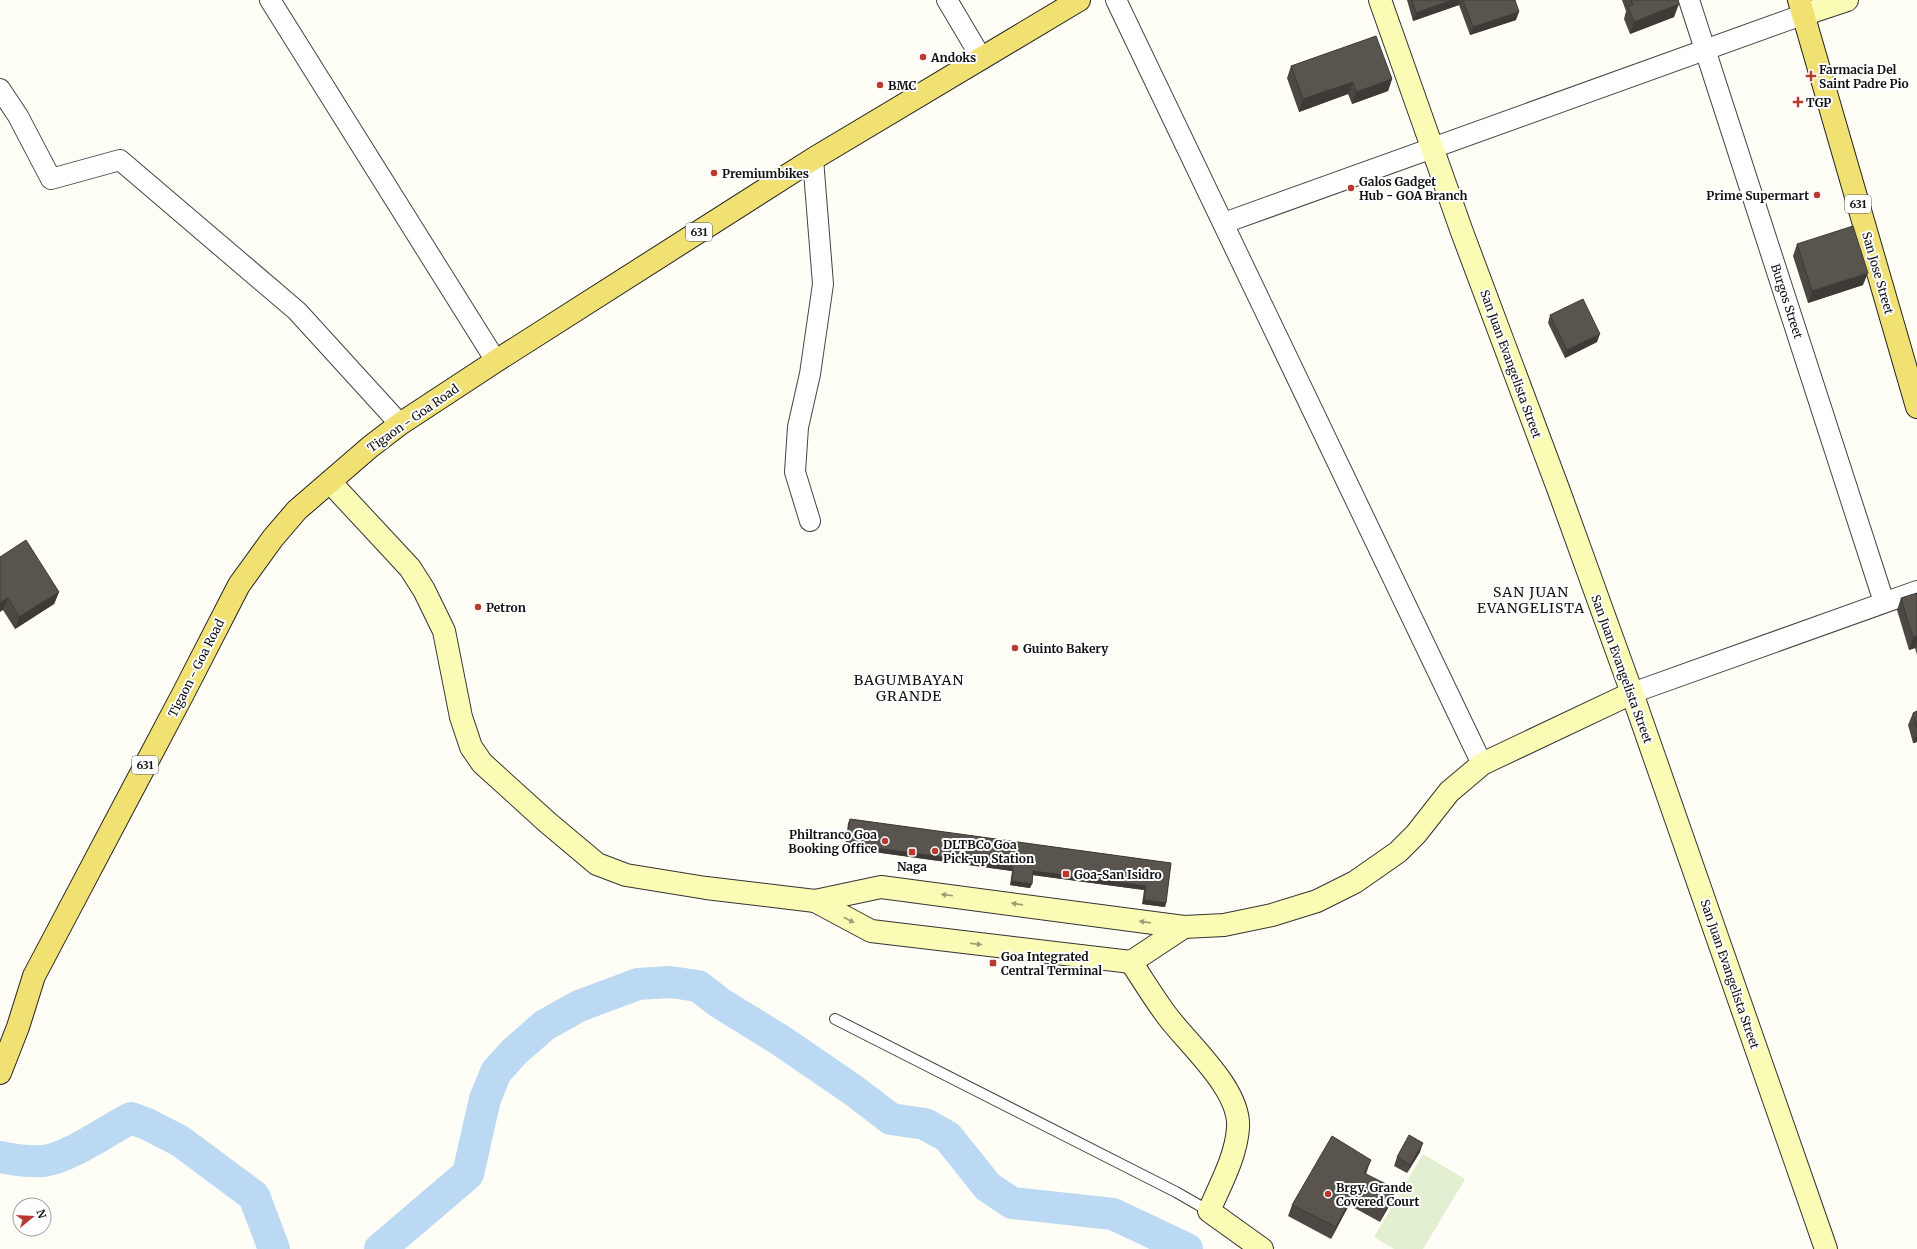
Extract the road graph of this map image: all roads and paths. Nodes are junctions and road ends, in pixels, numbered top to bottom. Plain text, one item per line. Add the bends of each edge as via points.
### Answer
1 (270, 0) edge
2 (947, 0) edge
3 (1079, 0) edge
4 (1116, 0) edge
5 (1380, 0) edge
6 (1689, 0) edge
7 (1847, 0) edge
8 (1801, 7) edge
9 (1706, 50) junction
10 (982, 59) junction
11 (0, 89) edge
12 (1432, 147) junction
13 (813, 159) junction
14 (1224, 223) junction
15 (496, 361) junction
16 (1917, 407) edge
17 (400, 424) junction
18 (330, 482) junction
19 (810, 521) dead end
20 (1917, 591) edge
21 (1884, 602) junction
22 (1632, 693) junction
23 (1482, 764) junction
24 (815, 901) junction
25 (1184, 927) junction
26 (1131, 962) junction
27 (835, 1019) dead end
28 (0, 1073) edge
29 (1209, 1211) junction
30 (1262, 1249) edge
31 (1826, 1249) edge

1 - 15 street
2 - 10 street
3 - 10 main road, Tigaon - Goa Road / 631
4 - 14 street
5 - 12 street, San Juan Evangelista Street
6 - 9 street, Burgos Street
7 - 8 street
8 - 9 street
8 - 16 main road, San Jose Street / 631
9 - 12 street
9 - 21 street, Burgos Street
10 - 13 main road, Tigaon - Goa Road / 631
11 - 17 street via 18,116 51,179 120,160 297,311
12 - 14 street
12 - 22 street, San Juan Evangelista Street
13 - 15 main road, Tigaon - Goa Road / 631
13 - 19 street via 823,284 810,374 798,427 795,472
14 - 23 street
15 - 17 main road, Tigaon - Goa Road / 631
17 - 18 main road, Tigaon - Goa Road / 631
18 - 24 street via 410,568 428,597 444,631 461,717 471,747 495,777 547,822 598,864 626,875
18 - 28 main road, Tigaon - Goa Road / 631 via 298,510 273,538 239,585 34,976
20 - 21 street
21 - 22 street
22 - 23 street
22 - 31 street, San Juan Evangelista Street
23 - 25 street via 1449,792 1416,834 1398,852 1355,882 1317,901 1272,915 1224,925
25 -> 24 street via 880,887
24 -> 26 street via 871,931
25 - 26 street
26 - 29 street via 1168,1017 1219,1079 1236,1111 1238,1127 1230,1162
27 - 29 lane
29 - 30 street

